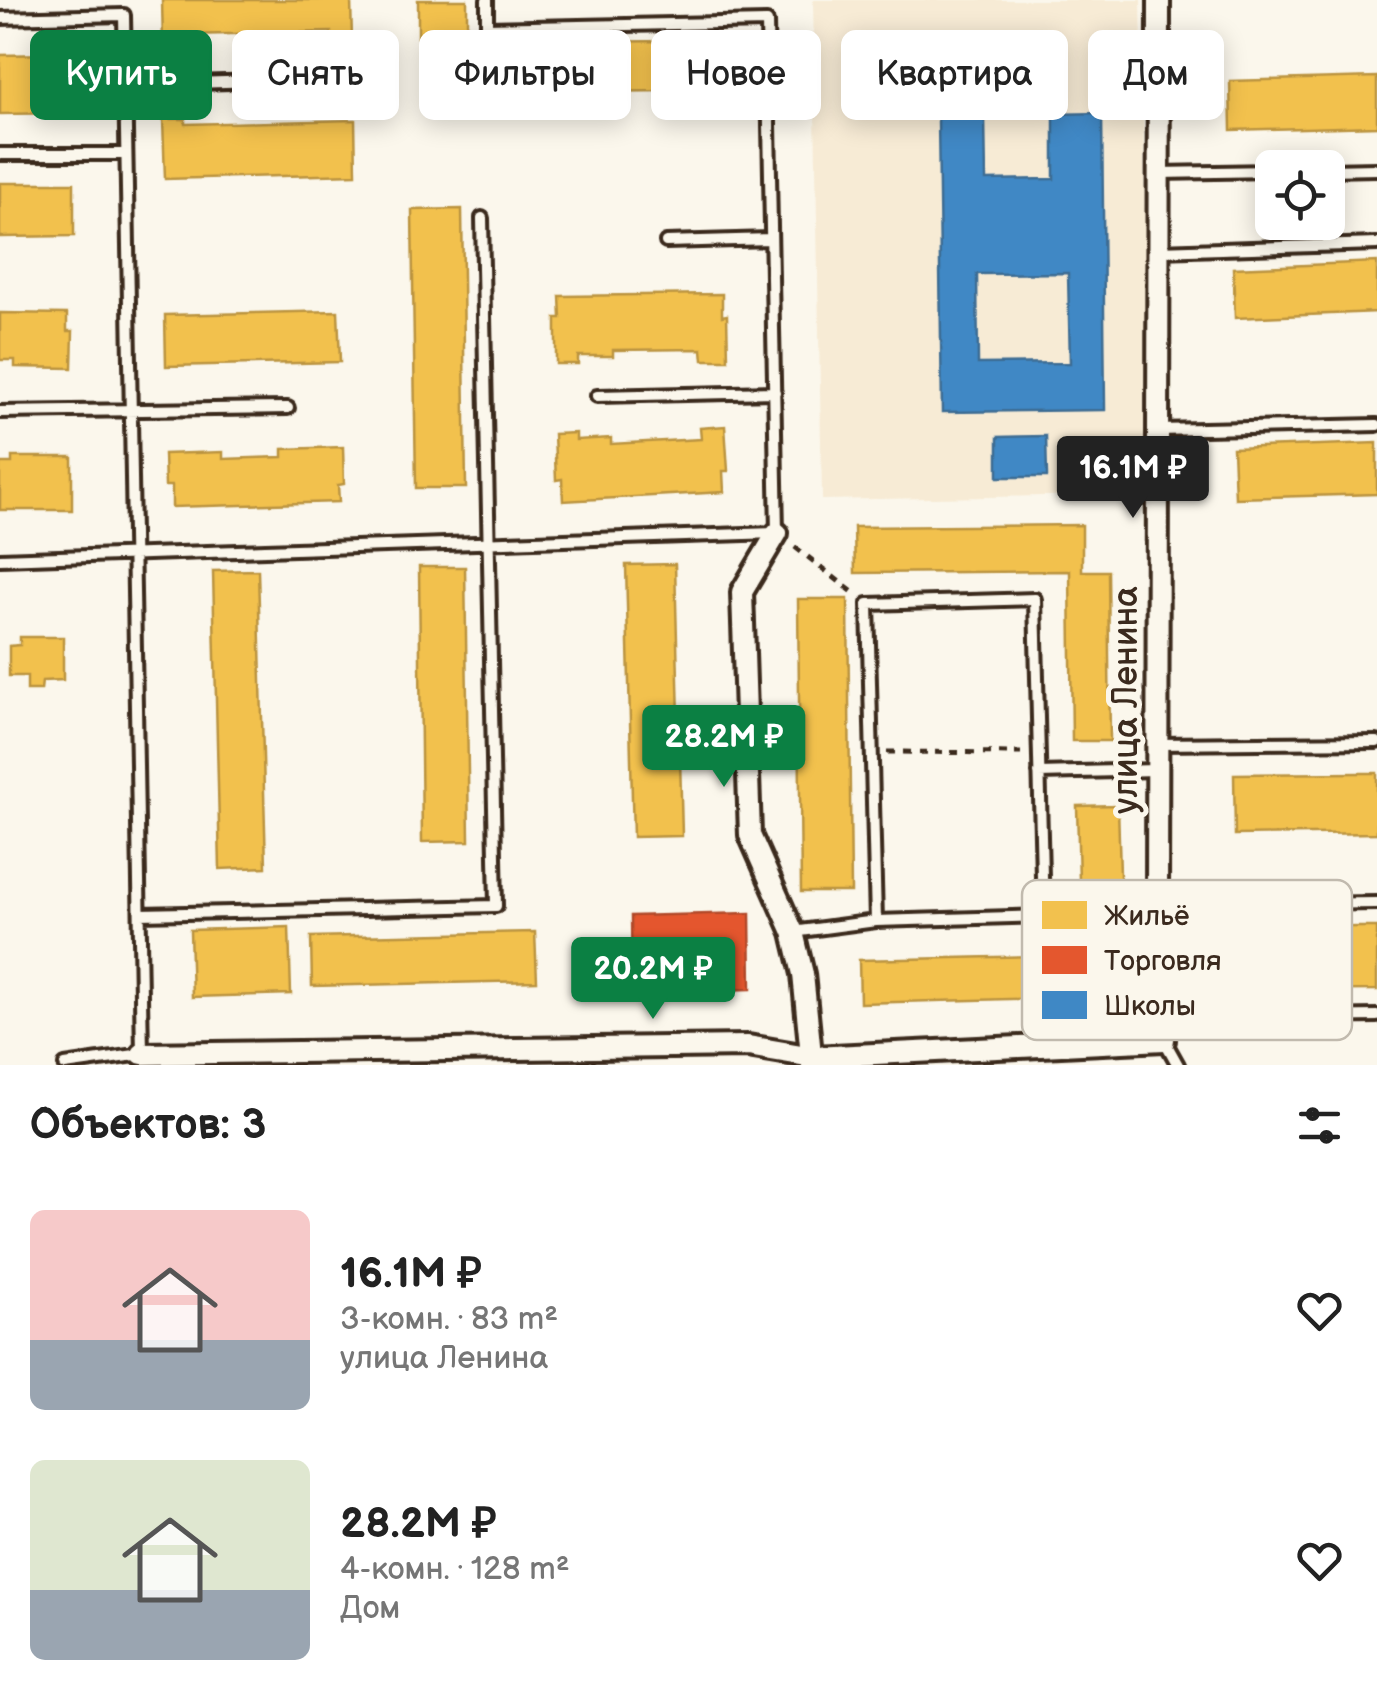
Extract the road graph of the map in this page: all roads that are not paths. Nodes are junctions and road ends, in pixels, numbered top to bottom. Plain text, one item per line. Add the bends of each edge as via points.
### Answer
1 (487, 0) edge
2 (1159, 0) edge
3 (0, 18) edge
4 (124, 30) edge
5 (126, 120) edge
6 (0, 154) edge
7 (126, 154) junction
8 (1377, 169) edge
9 (1345, 170) edge
10 (1255, 171) edge
11 (1159, 173) junction
12 (482, 218) dead end
13 (771, 239) junction
14 (666, 242) dead end
15 (1377, 244) edge
16 (1158, 251) junction
17 (775, 392) junction
18 (597, 396) dead end
19 (288, 408) dead end
20 (130, 411) junction
21 (0, 412) edge
22 (1377, 425) edge
23 (1158, 430) junction
24 (778, 533) junction
25 (489, 543) junction
26 (133, 556) junction
27 (0, 559) edge
28 (1377, 742) edge
29 (1158, 744) junction
30 (1158, 770) junction
31 (1039, 773) junction
32 (1042, 880) edge
33 (1157, 880) edge
34 (1352, 904) edge
35 (1377, 904) edge
36 (140, 914) junction
37 (1022, 917) edge
38 (876, 920) junction
39 (794, 932) junction
40 (1377, 1016) edge
41 (1352, 1018) edge
42 (1050, 1040) edge
43 (1167, 1040) edge
44 (142, 1054) junction
45 (298, 1059) edge
46 (812, 1061) edge
47 (65, 1065) edge
48 (1178, 1065) edge

1 - 13 lane via 487,28 766,22
2 - 11 street, улица Ленина
3 - 4 lane via 124,15
5 - 7 lane
6 - 7 lane
7 - 20 lane
8 - 9 lane
10 - 11 lane
11 - 16 street, улица Ленина
12 - 25 lane
13 - 14 lane
13 - 17 lane
15 - 16 lane
16 - 23 street, улица Ленина
17 - 18 lane
17 - 24 lane
19 - 20 lane
20 - 21 lane
20 - 26 lane
22 - 23 lane
23 - 29 street, улица Ленина
24 - 25 lane
24 - 39 street via 742,592 750,836
25 - 26 lane
25 - 36 lane via 496,906
26 - 27 lane
26 - 36 lane
28 - 29 lane
29 - 30 street, улица Ленина
30 - 31 lane
30 - 33 street, улица Ленина
31 - 32 lane
31 - 38 lane via 1035,600 868,604
34 - 35 lane
36 - 44 lane
37 - 38 lane
38 - 39 lane
39 - 46 street
40 - 41 lane
42 - 46 street
43 - 48 lane
44 - 45 street
44 - 47 lane
45 - 46 street via 748,1046

